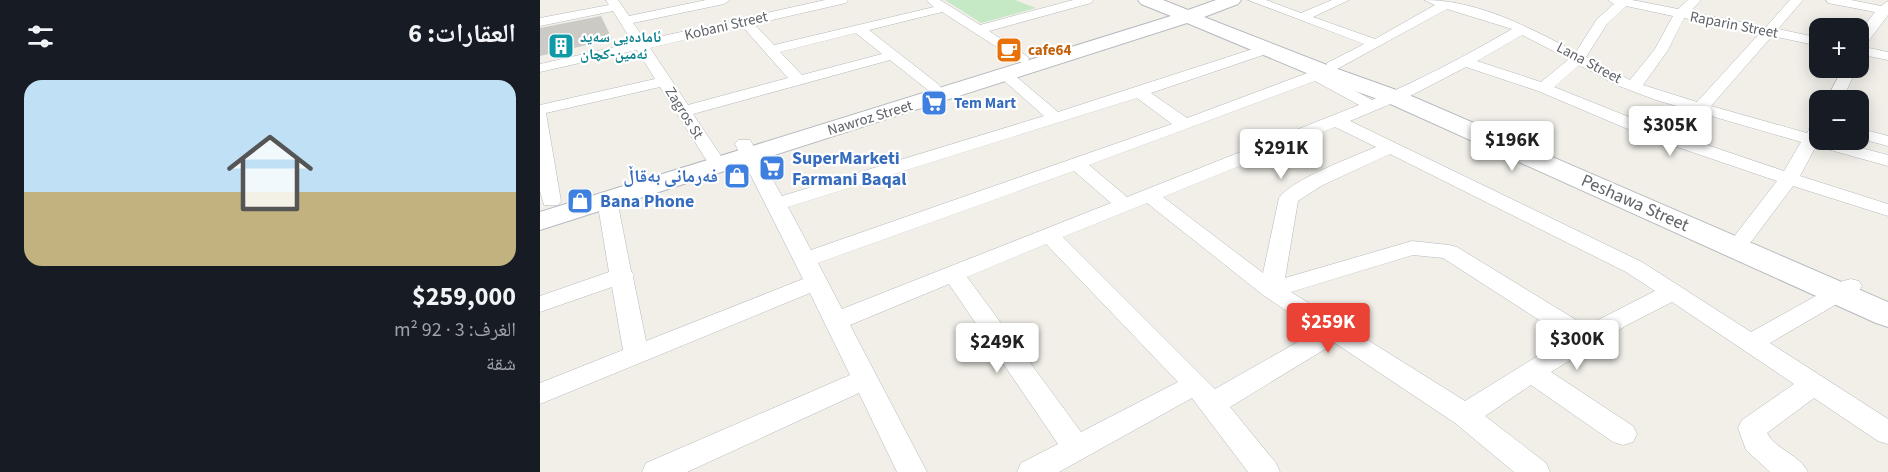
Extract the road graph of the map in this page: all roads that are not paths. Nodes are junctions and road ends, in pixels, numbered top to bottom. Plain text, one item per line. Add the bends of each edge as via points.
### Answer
1 (719, 0) edge
2 (842, 0) edge
3 (932, 0) edge
4 (1027, 0) edge
5 (1087, 0) edge
6 (1147, 0) edge
7 (1232, 0) edge
8 (1254, 0) edge
9 (1343, 0) edge
10 (1430, 0) edge
11 (1695, 0) edge
12 (1797, 0) edge
13 (1832, 0) edge
14 (1619, 1) edge
15 (614, 3) edge
16 (1446, 4) junction
17 (944, 8) junction
18 (1190, 8) edge
19 (1886, 9) edge
20 (1052, 10) junction
21 (1680, 14) junction
22 (1302, 17) junction
23 (625, 21) junction
24 (540, 22) edge
25 (745, 22) junction
26 (859, 29) junction
27 (1522, 29) junction
28 (978, 30) junction
29 (1869, 31) edge
30 (1767, 32) junction
31 (1809, 40) edge
32 (1376, 44) junction
33 (640, 45) junction
34 (1267, 49) junction
35 (771, 50) junction
36 (1869, 52) edge
37 (894, 55) junction
38 (1888, 56) edge
39 (1578, 58) junction
40 (1465, 62) junction
41 (1014, 67) junction
42 (540, 68) edge
43 (1324, 71) junction
44 (798, 80) junction
45 (664, 81) junction
46 (933, 87) junction
47 (1633, 87) junction
48 (1543, 88) junction
49 (1138, 92) junction
50 (1391, 98) junction
51 (1700, 108) junction
52 (540, 110) edge
53 (684, 111) junction
54 (540, 116) edge
55 (1056, 118) junction
56 (1336, 121) junction
57 (1185, 125) junction
58 (1809, 131) edge
59 (1869, 137) edge
60 (1888, 141) edge
61 (1809, 143) edge
62 (1389, 148) junction
63 (746, 150) junction
64 (1860, 150) edge
65 (714, 160) junction
66 (1888, 161) edge
67 (1077, 164) junction
68 (1789, 179) junction
69 (1150, 196) junction
70 (607, 200) junction
71 (777, 204) junction
72 (1126, 206) junction
73 (544, 209) edge
74 (1888, 210) edge
75 (1050, 236) junction
76 (1744, 238) junction
77 (810, 271) junction
78 (953, 274) junction
79 (623, 275) junction
80 (1271, 290) junction
81 (1844, 290) junction
82 (1672, 293) junction
83 (1888, 301) edge
84 (540, 304) edge
85 (1888, 315) edge
86 (836, 321) junction
87 (1334, 332) junction
88 (1587, 339) junction
89 (1749, 344) junction
90 (636, 355) junction
91 (1533, 373) junction
92 (865, 379) junction
93 (1814, 384) junction
94 (540, 394) edge
95 (1204, 394) junction
96 (1465, 415) junction
97 (1888, 433) edge
98 (1623, 434) dead end
99 (1077, 448) junction
100 (662, 471) edge
101 (912, 472) edge
102 (1032, 472) edge
103 (1265, 472) edge
104 (1535, 472) edge
105 (1793, 472) edge

1 - 23 street
2 - 25 street, Kobani Street
3 - 17 street
4 - 20 street
5 - 20 street
6 - 18 main road, Peshawa Street
7 - 18 main road, Nawroz Street
8 - 22 street
9 - 22 street
10 - 16 street, Lana Street
11 - 21 street
12 - 30 street
13 - 19 street
14 - 21 street, Raparin Street
14 - 39 street
15 - 23 street, Zagros St
15 - 24 street
16 - 27 street, Lana Street
16 - 32 street
17 - 26 street
17 - 28 street
18 - 34 main road, Peshawa Street
18 - 41 main road, Nawroz Street
18 - 43 main road, Peshawa Street
19 - 29 street
20 - 28 street
21 - 30 street, Raparin Street
21 - 47 street
22 - 32 street
23 - 33 street, Zagros St
25 - 33 street, Kobani Street
25 - 35 street
26 - 35 street
26 - 37 street
27 - 39 street, Lana Street
27 - 40 street
28 - 41 street
30 - 31 street, Raparin Street
30 - 51 street
32 - 43 street
33 - 42 street, Kobani Street
33 - 45 street, Zagros St
34 - 43 main road, Peshawa Street
34 - 49 street
35 - 44 street
36 - 38 street
37 - 44 street
37 - 46 street
39 - 47 street, Lana Street
39 - 48 street
40 - 48 street
40 - 50 street
41 - 46 main road, Nawroz Street
41 - 55 street
41 - 63 main road, Nawroz Street
43 - 50 main road, Peshawa Street
43 - 57 street
44 - 53 street
45 - 52 street
45 - 53 street, Zagros St
46 - 63 main road, Nawroz Street
47 - 51 street, Lana Street
48 - 68 street via 1648,131
49 - 55 street
49 - 57 street
50 - 56 street
50 - 76 main road, Peshawa Street
50 - 81 main road, Peshawa Street
51 - 58 street, Lana Street
53 - 65 street, Zagros St
54 - 73 street
55 - 71 street
56 - 62 street
56 - 69 street
57 - 67 street
59 - 60 street
61 - 68 street
62 - 80 street via 1314,182 1289,198
62 - 82 street via 1583,240
63 - 65 main road, Nawroz Street
63 - 71 street
64 - 66 street, Lana Street
65 - 70 main road, Nawroz Street
65 - 73 main road, Nawroz Street
67 - 72 street
67 - 77 street
68 - 74 street
68 - 76 street
69 - 72 street
69 - 80 street
70 - 73 main road, Nawroz Street
70 - 79 street
71 - 77 street
72 - 75 street
75 - 78 street
75 - 95 street
76 - 81 main road, Peshawa Street
77 - 86 street
77 - 90 street
78 - 86 street
78 - 99 street
79 - 84 street
79 - 90 street
80 - 87 street
80 - 88 street via 1412,248 1449,252
81 - 83 main road, Peshawa Street
81 - 85 main road, Peshawa Street
81 - 89 street
82 - 88 street
82 - 89 street
86 - 92 street
87 - 95 street
87 - 96 street
88 - 91 street
89 - 93 street
90 - 94 street
91 - 96 street
91 - 98 street
92 - 100 street
92 - 101 street
93 - 97 street
93 - 105 street via 1752,428 1751,435 1758,445
95 - 99 street
95 - 103 street
96 - 104 street
99 - 102 street

